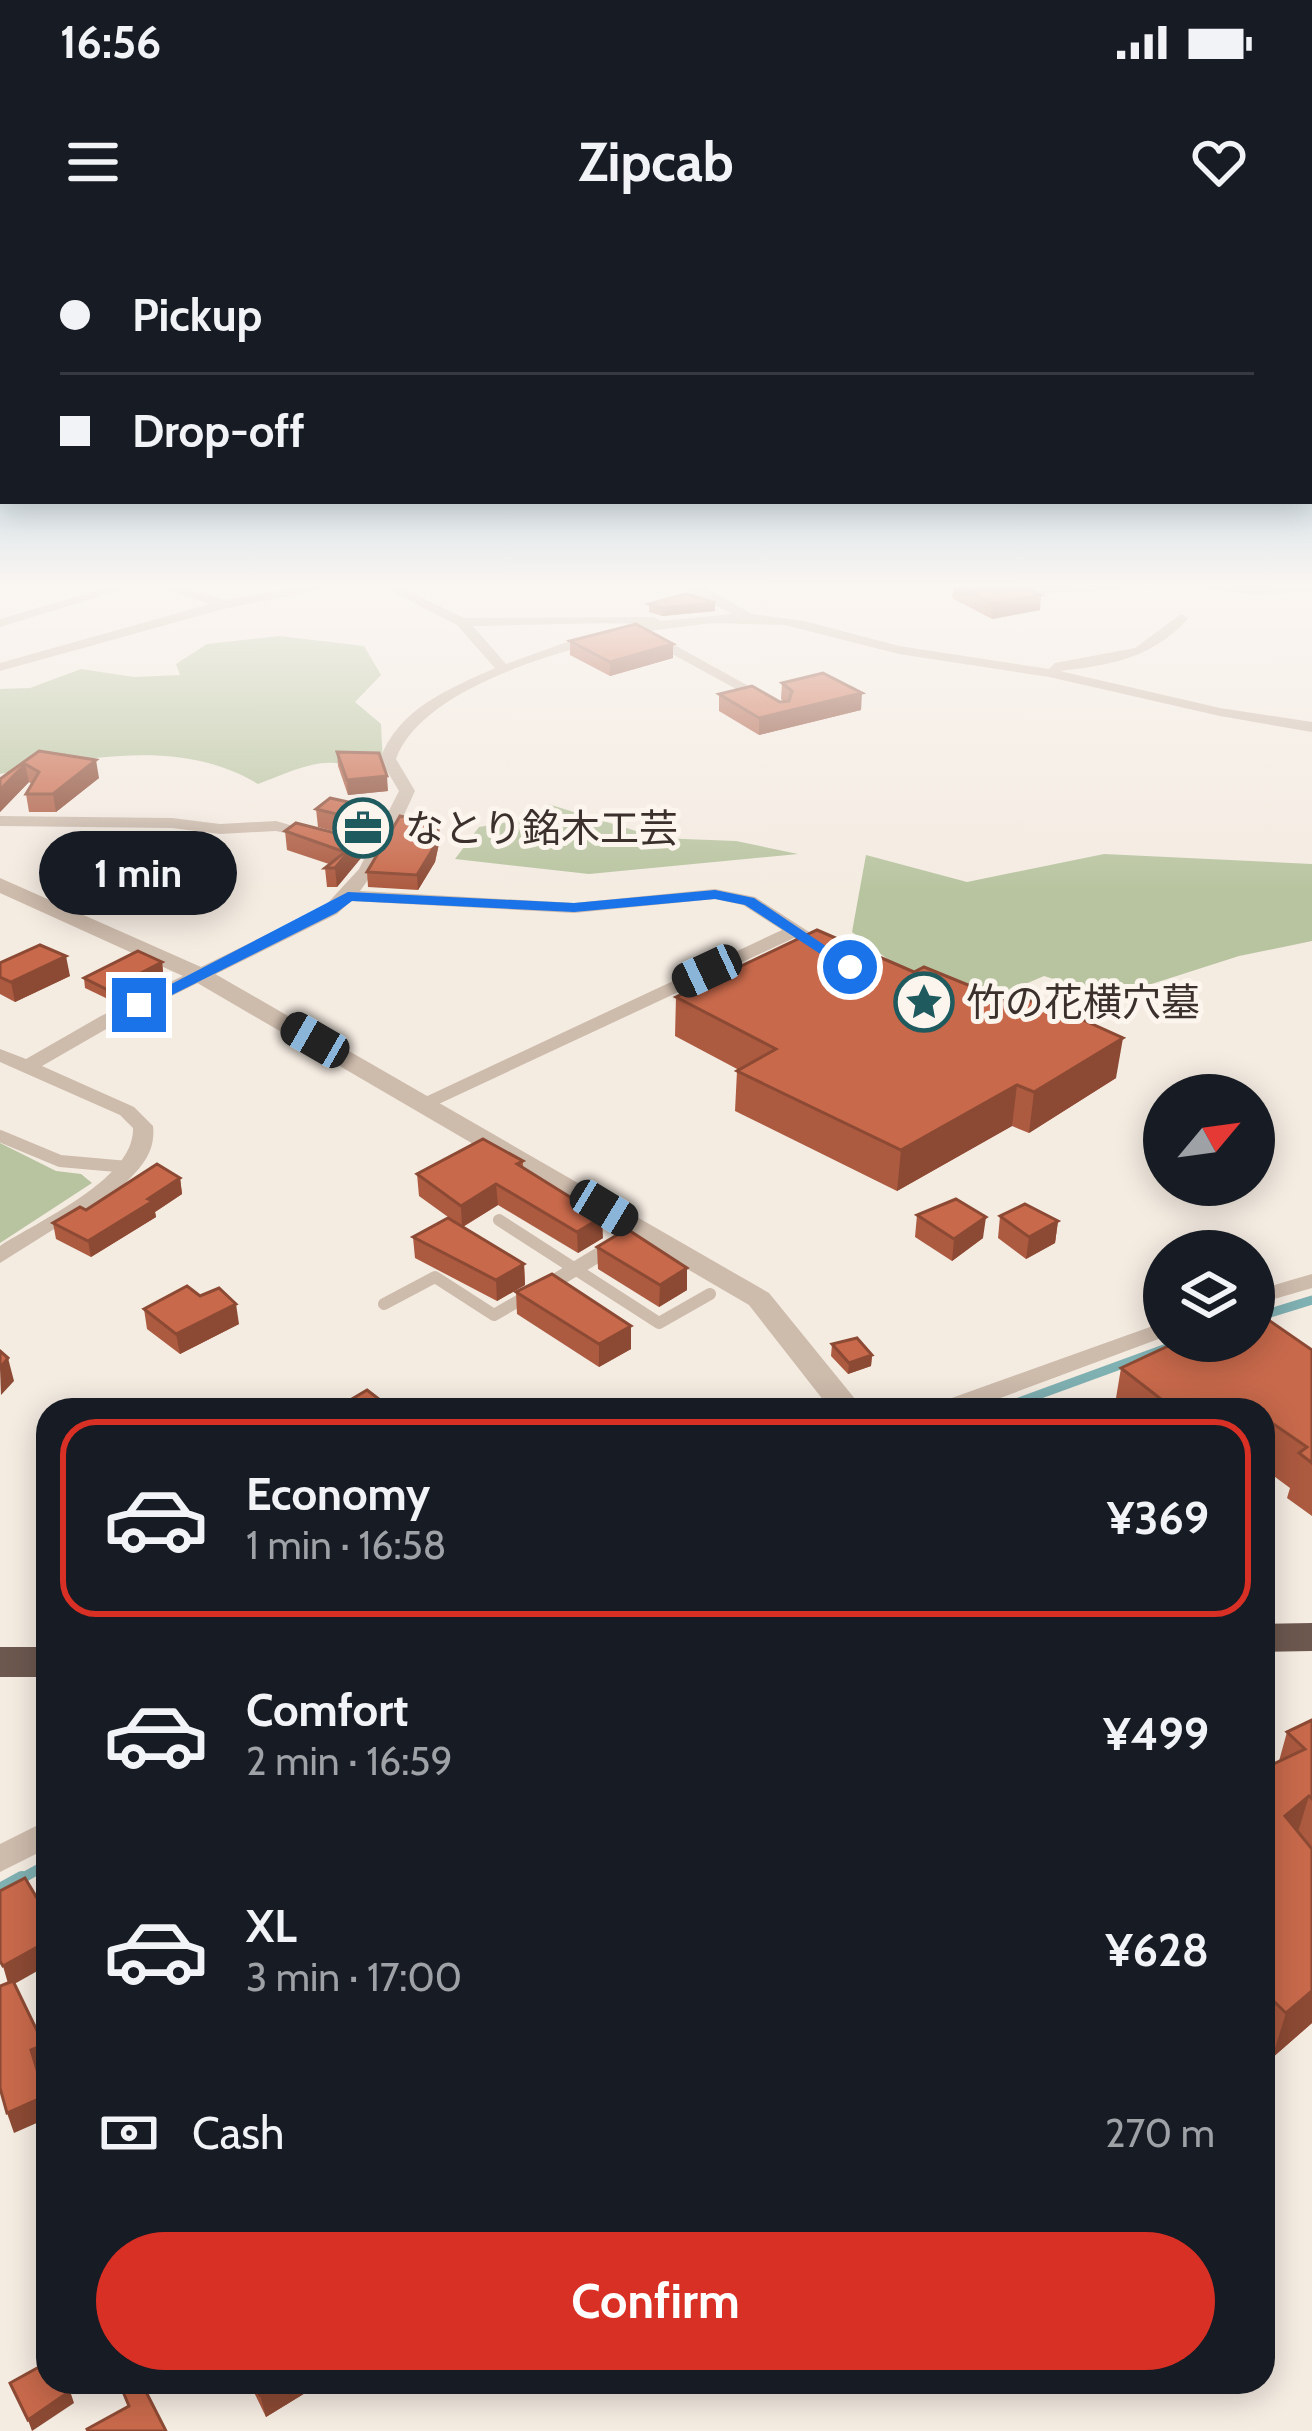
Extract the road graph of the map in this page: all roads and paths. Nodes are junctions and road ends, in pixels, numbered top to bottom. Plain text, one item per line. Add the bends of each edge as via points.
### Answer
1 (471, 686) edge
2 (740, 686) edge
3 (1103, 686) edge
4 (782, 710) edge
5 (1312, 727) edge
6 (9, 816) edge
7 (361, 848) junction
8 (0, 885) edge
9 (348, 896) junction
10 (796, 929) junction
11 (850, 967) edge
12 (202, 976) junction
13 (0, 1055) edge
14 (26, 1067) junction
15 (428, 1103) junction
16 (0, 1136) edge
17 (128, 1167) junction
18 (499, 1220) dead end
19 (640, 1228) junction
20 (0, 1256) edge
21 (574, 1268) junction
22 (1312, 1281) edge
23 (538, 1290) joint
24 (1275, 1292) edge
25 (710, 1294) dead end
26 (384, 1304) dead end
27 (1143, 1337) edge
28 (838, 1398) edge
29 (977, 1398) edge
30 (1312, 1637) edge
31 (1275, 1638) edge
32 (0, 1663) edge
33 (36, 1663) edge
34 (36, 1839) edge
35 (0, 1858) edge

1 - 7 street via 394,736 388,759 406,791
2 - 4 street
3 - 5 street
6 - 7 street via 220,830 276,826
7 - 9 street
8 - 12 street
9 - 10 street via 574,908 715,894 749,901
9 - 12 street
10 - 11 street
10 - 15 street
12 - 14 street
12 - 15 street
13 - 14 street
14 - 17 street via 127,1111 143,1126 144,1142
15 - 19 street
16 - 17 lane via 60,1161
17 - 20 street
18 - 21 lane
19 - 21 street
19 - 28 street via 759,1299
21 - 23 street
21 - 25 lane via 659,1323
22 - 24 street
23 - 26 lane via 494,1316 435,1277
27 - 29 street
30 - 31 highway
32 - 33 highway
34 - 35 street

